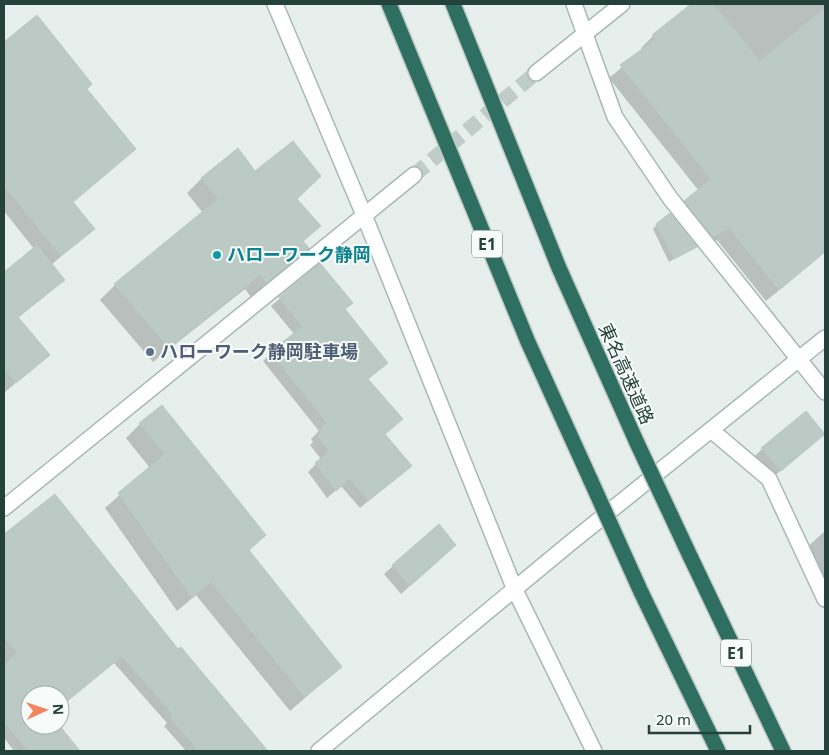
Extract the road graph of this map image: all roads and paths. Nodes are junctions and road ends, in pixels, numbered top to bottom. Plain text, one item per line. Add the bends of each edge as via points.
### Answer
1 (275, 4) edge
2 (389, 4) edge
3 (453, 4) edge
4 (574, 4) edge
5 (622, 4) edge
6 (586, 34) junction
7 (536, 73) tunnel mouth
8 (414, 175) tunnel mouth
9 (364, 215) junction
10 (825, 338) edge
11 (798, 360) junction
12 (825, 392) edge
13 (711, 430) junction
14 (4, 508) edge
15 (514, 590) junction
16 (825, 599) edge
17 (319, 751) edge
18 (594, 751) edge
19 (718, 751) edge
20 (782, 751) edge

1 - 9 street
2 - 19 highway, E1, bridge via 528,342 641,592
3 - 20 highway, 東名高速道路 / E1, bridge via 559,268 637,444
4 - 6 street
5 - 6 street
6 - 7 street
6 - 11 street via 615,117 670,198
8 - 9 street
9 - 14 street
9 - 15 street
10 - 11 street
11 - 12 street
11 - 13 street
13 - 15 street
13 - 16 street via 769,479
15 - 17 street
15 - 18 street

